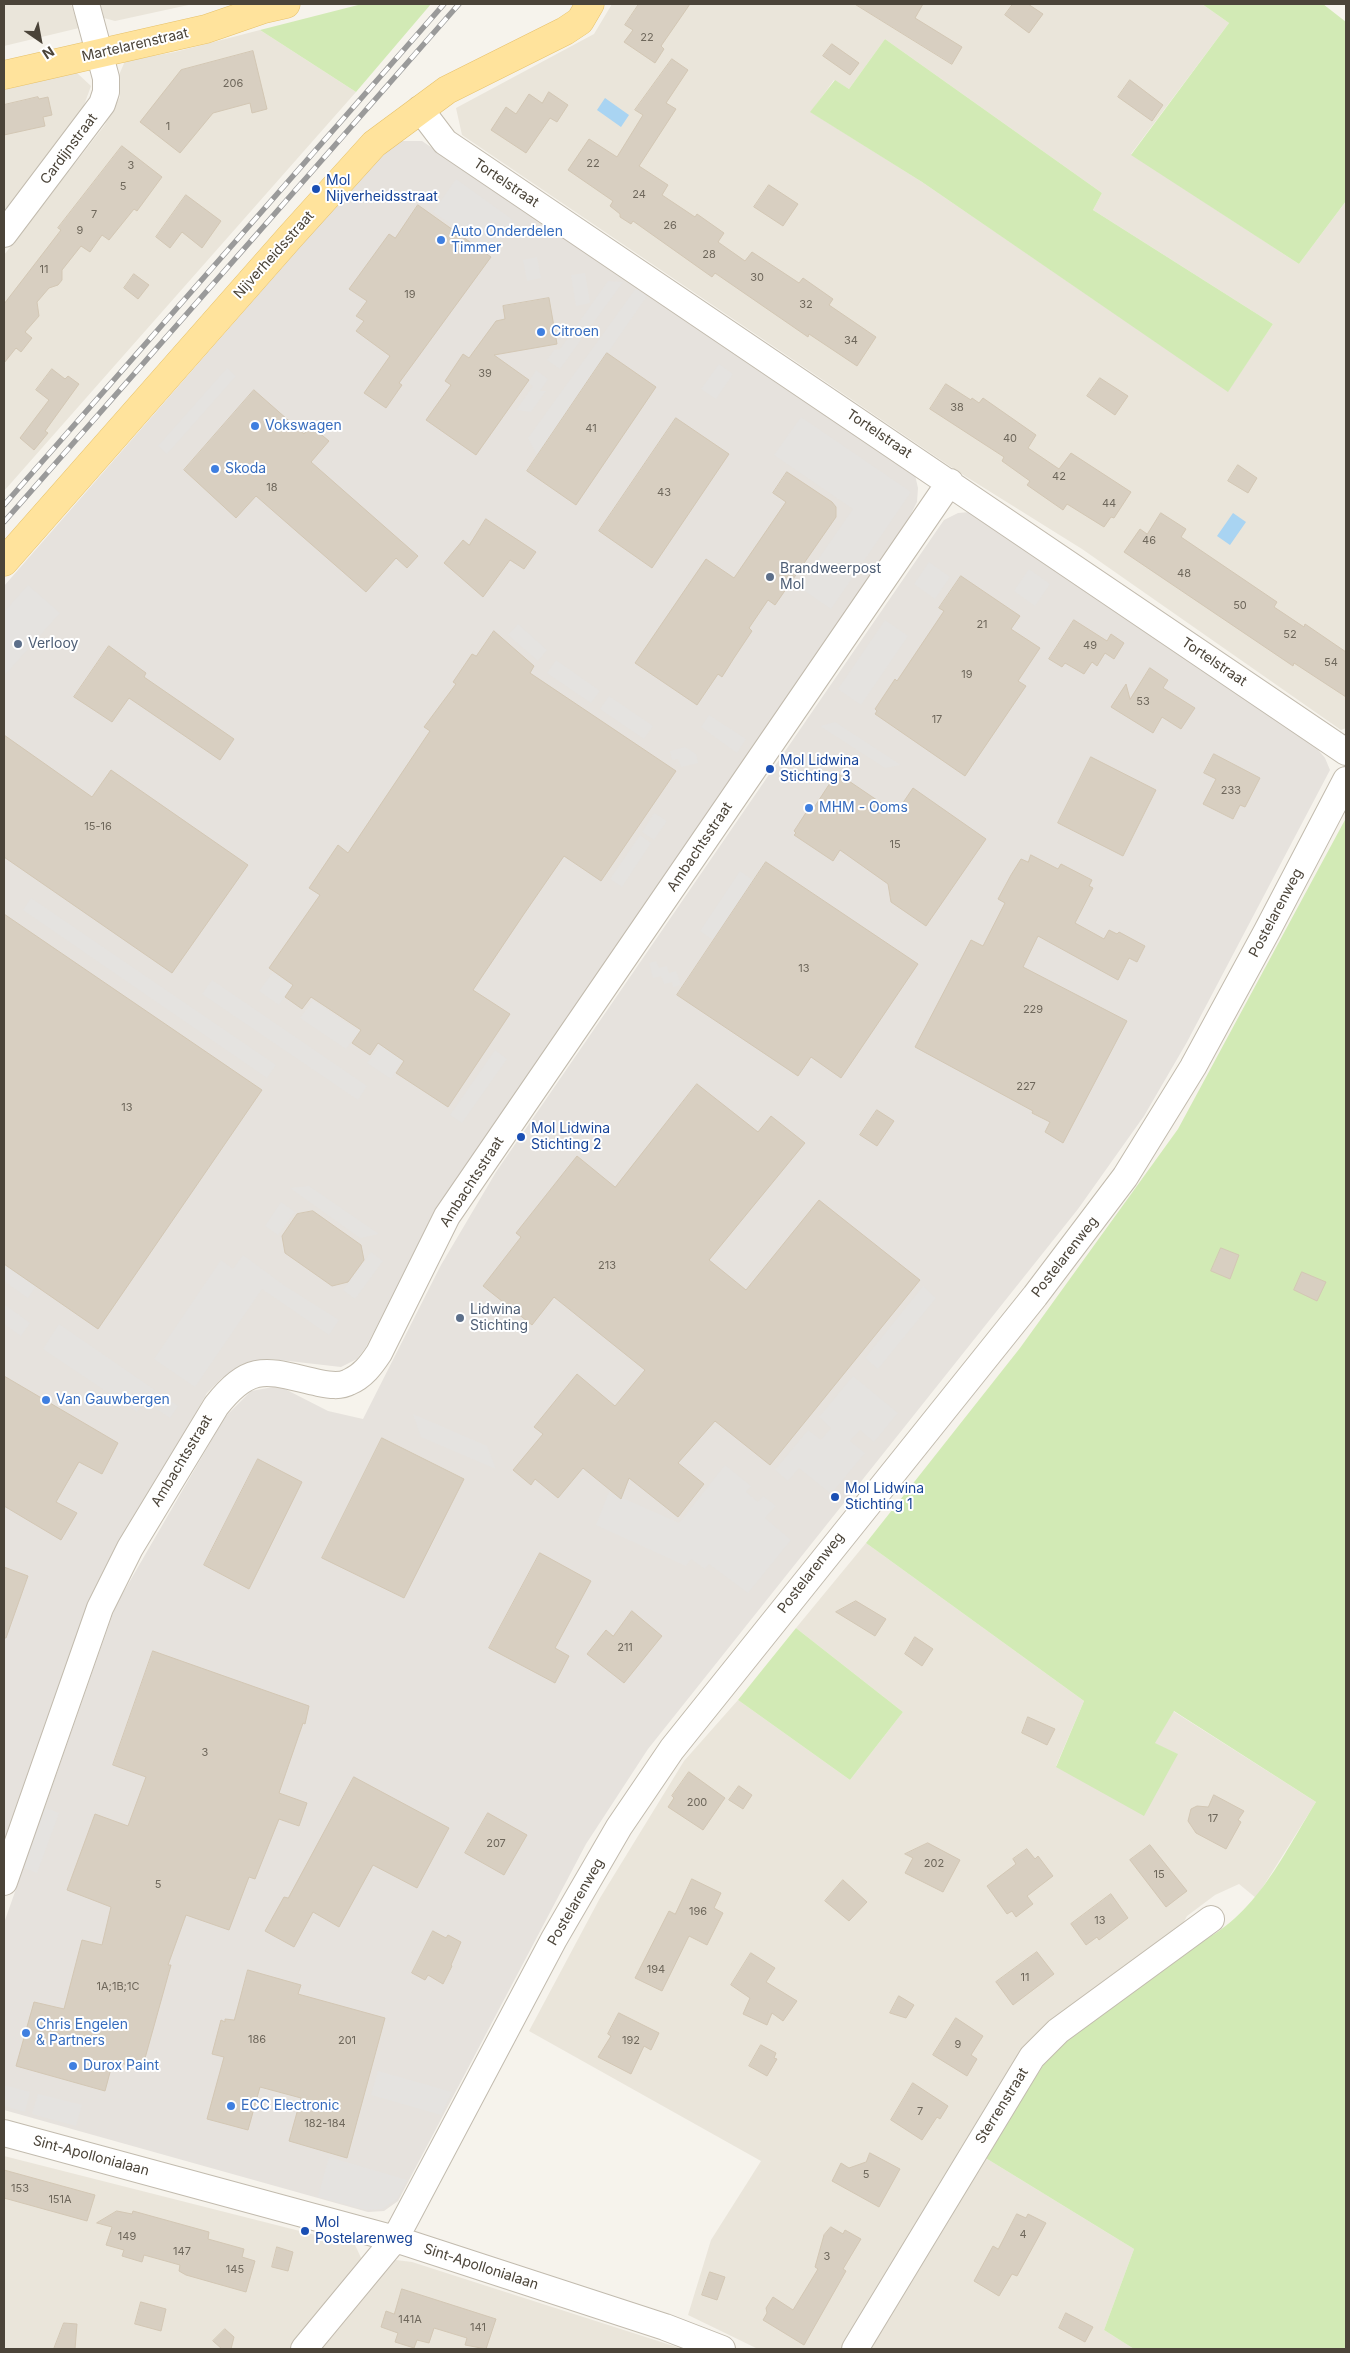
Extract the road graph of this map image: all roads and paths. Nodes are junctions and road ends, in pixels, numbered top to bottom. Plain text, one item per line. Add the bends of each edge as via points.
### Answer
1 (86, 4) edge
2 (590, 4) edge
3 (275, 6) edge
4 (97, 46) junction
5 (4, 59) edge
6 (4, 75) edge
7 (420, 109) junction
8 (4, 234) edge
9 (950, 482) junction
10 (4, 562) edge
11 (1346, 752) edge
12 (1346, 780) edge
13 (4, 1882) edge
14 (1211, 1918) dead end
15 (4, 2133) edge
16 (395, 2239) junction
17 (304, 2349) edge
18 (722, 2349) edge
19 (855, 2349) edge

1 - 4 street, Cardijnstraat
2 - 7 main road, Nijverheidsstraat via 580,21 565,31 487,68
3 - 4 main road, Martelarenstraat via 205,13
4 - 5 main road, Martelarenstraat
4 - 6 main road, Martelarenstraat
4 - 8 street, Cardijnstraat via 106,78 102,104
7 - 9 street, Tortelstraat via 445,142
7 - 10 main road, Nijverheidsstraat via 374,144
9 - 11 street, Tortelstraat
9 - 13 street, Ambachtsstraat via 447,1216 379,1353 366,1372 349,1383 331,1386 288,1374 255,1374 239,1382 216,1406 130,1548 100,1608
12 - 16 street, Postelarenweg via 1193,1068 1125,1177 1035,1296 672,1749 618,1827 554,1939
14 - 19 street, Sterrenstraat via 1058,2030 1032,2057
15 - 16 street, Sint-Apollonialaan
16 - 17 street, Postelarenweg
16 - 18 street, Sint-Apollonialaan via 665,2327

